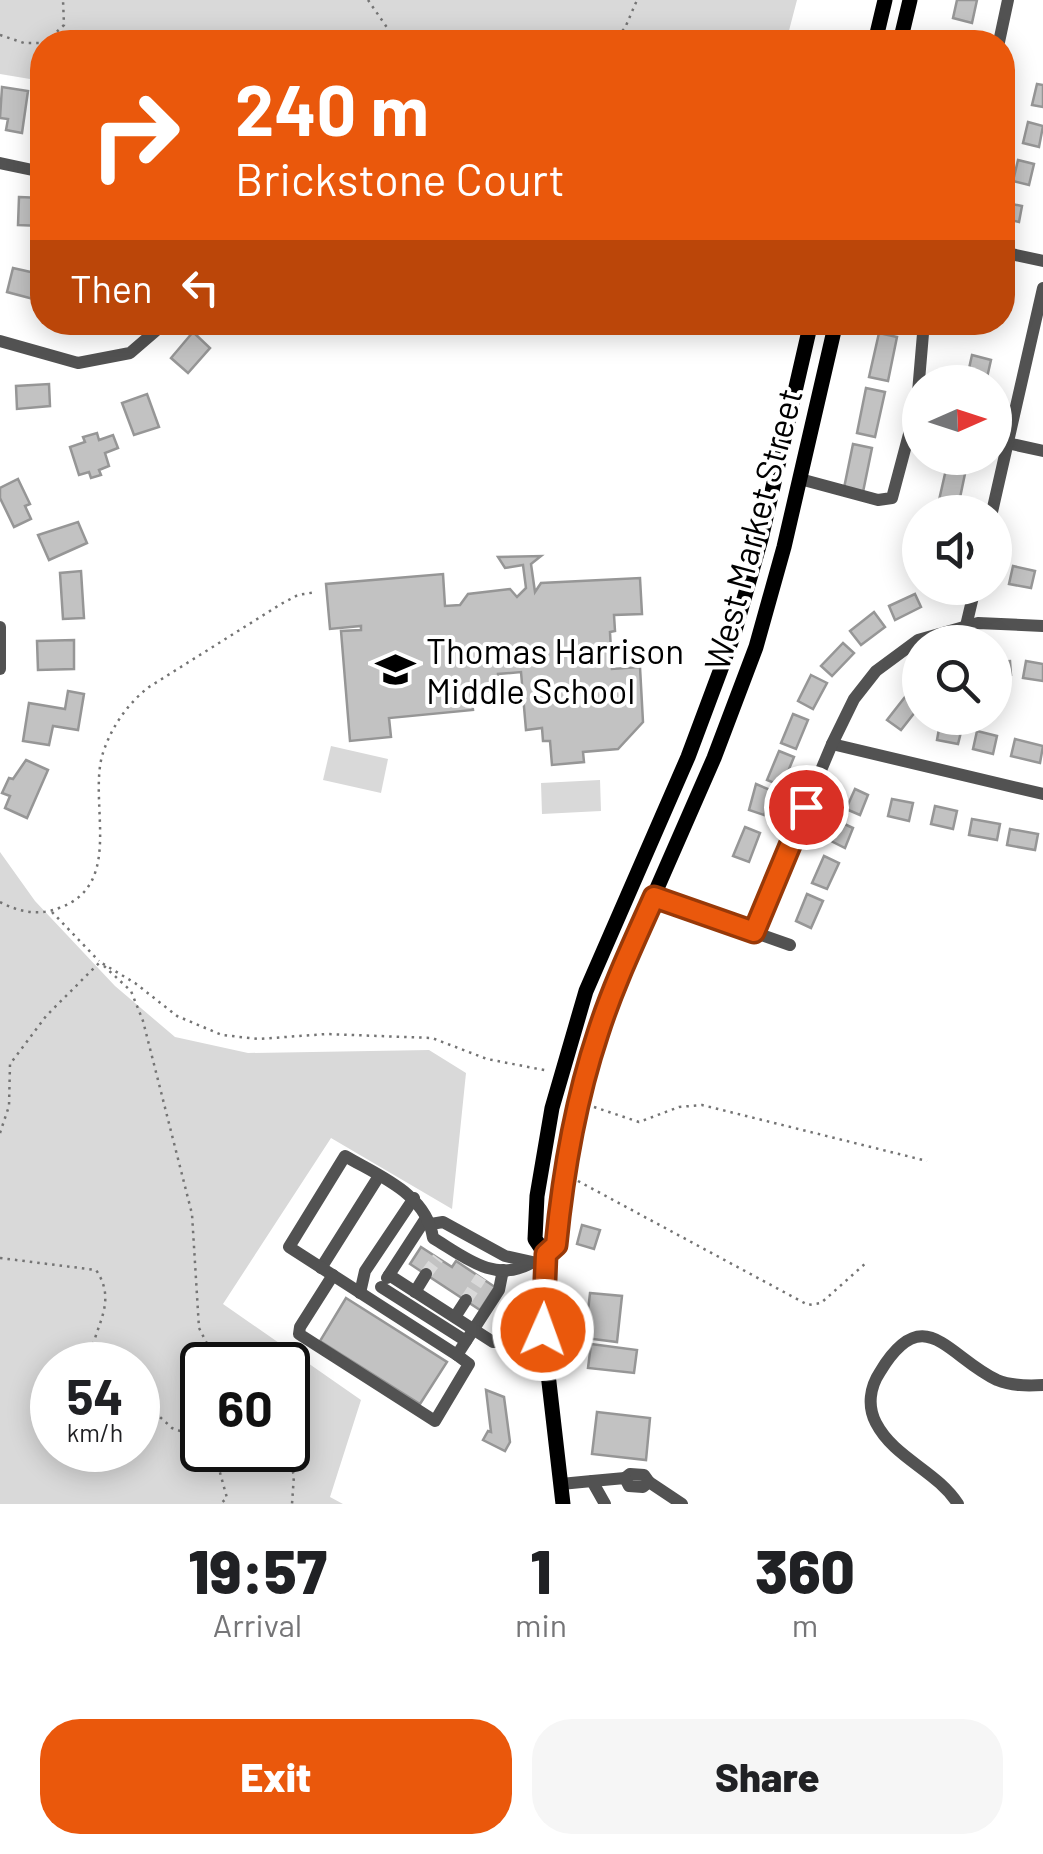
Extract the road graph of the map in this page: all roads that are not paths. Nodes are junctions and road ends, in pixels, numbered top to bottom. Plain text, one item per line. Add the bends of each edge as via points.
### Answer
1 (885, 0) edge
2 (910, 0) edge
3 (1008, 0) edge
4 (878, 30) edge
5 (903, 30) edge
6 (1002, 30) edge
7 (0, 163) edge
8 (30, 169) edge
9 (1015, 255) edge
10 (1043, 262) edge
11 (1043, 288) edge
12 (151, 335) edge
13 (808, 335) edge
14 (833, 335) edge
15 (923, 335) edge
16 (0, 340) edge
17 (1012, 421) edge
18 (1012, 444) edge
19 (1043, 451) edge
20 (800, 479) junction
21 (970, 625) edge
22 (1043, 626) edge
23 (0, 627) edge
24 (902, 652) edge
25 (0, 670) edge
26 (832, 744) junction
27 (1043, 794) edge
28 (654, 897) junction
29 (754, 932) junction
30 (790, 945) dead end
31 (379, 1176) junction
32 (414, 1198) junction
33 (428, 1221) junction
34 (540, 1260) junction
35 (503, 1270) junction
36 (326, 1271) junction
37 (426, 1274) tunnel mouth
38 (385, 1281) junction
39 (415, 1292) junction
40 (365, 1297) junction
41 (466, 1300) tunnel mouth
42 (454, 1317) junction
43 (470, 1336) junction
44 (545, 1342) junction
45 (457, 1355) junction
46 (1043, 1385) edge
47 (592, 1481) junction
48 (561, 1484) junction
49 (563, 1504) edge
50 (605, 1504) edge
51 (682, 1504) edge
52 (958, 1504) edge

1 - 4 main road
2 - 5 main road
3 - 6 street
7 - 8 street
9 - 10 street
11 - 17 street
12 - 16 street via 130,353 78,363
13 - 34 main road, West Market Street via 734,634 586,991 560,1074 536,1208
14 - 20 main road, West Market Street
15 - 20 street via 917,404 892,498
18 - 19 street
20 - 28 main road, West Market Street via 743,683
21 - 22 street
23 - 25 street
24 - 26 street via 854,700
26 - 27 street
26 - 29 street
28 - 29 street
28 - 34 main road, West Market Street via 605,1011 578,1101 556,1245
29 - 30 street
31 - 32 street
31 - 36 street
31 - 36 street via 345,1156 290,1247
32 - 33 street
32 - 40 street via 365,1271
33 - 34 street via 443,1222 505,1256
33 - 35 street via 442,1252 483,1273
33 - 38 street
34 - 35 street
34 - 44 main road, West Market Street
35 - 43 street via 499,1290
36 - 40 street
36 - 45 street via 299,1334 435,1421 469,1364
37 - 39 street
38 - 39 street
38 - 40 street
38 - 43 street
39 - 42 street
40 - 45 street
41 - 42 street
42 - 43 street
43 - 44 street
43 - 45 street
44 - 48 main road, West Market Street
46 - 52 street via 996,1379 927,1335 905,1341 882,1368 870,1400 876,1424
47 - 48 street
47 - 50 street
47 - 51 street via 625,1478 629,1486 643,1487 650,1482
48 - 49 main road, West Market Street

